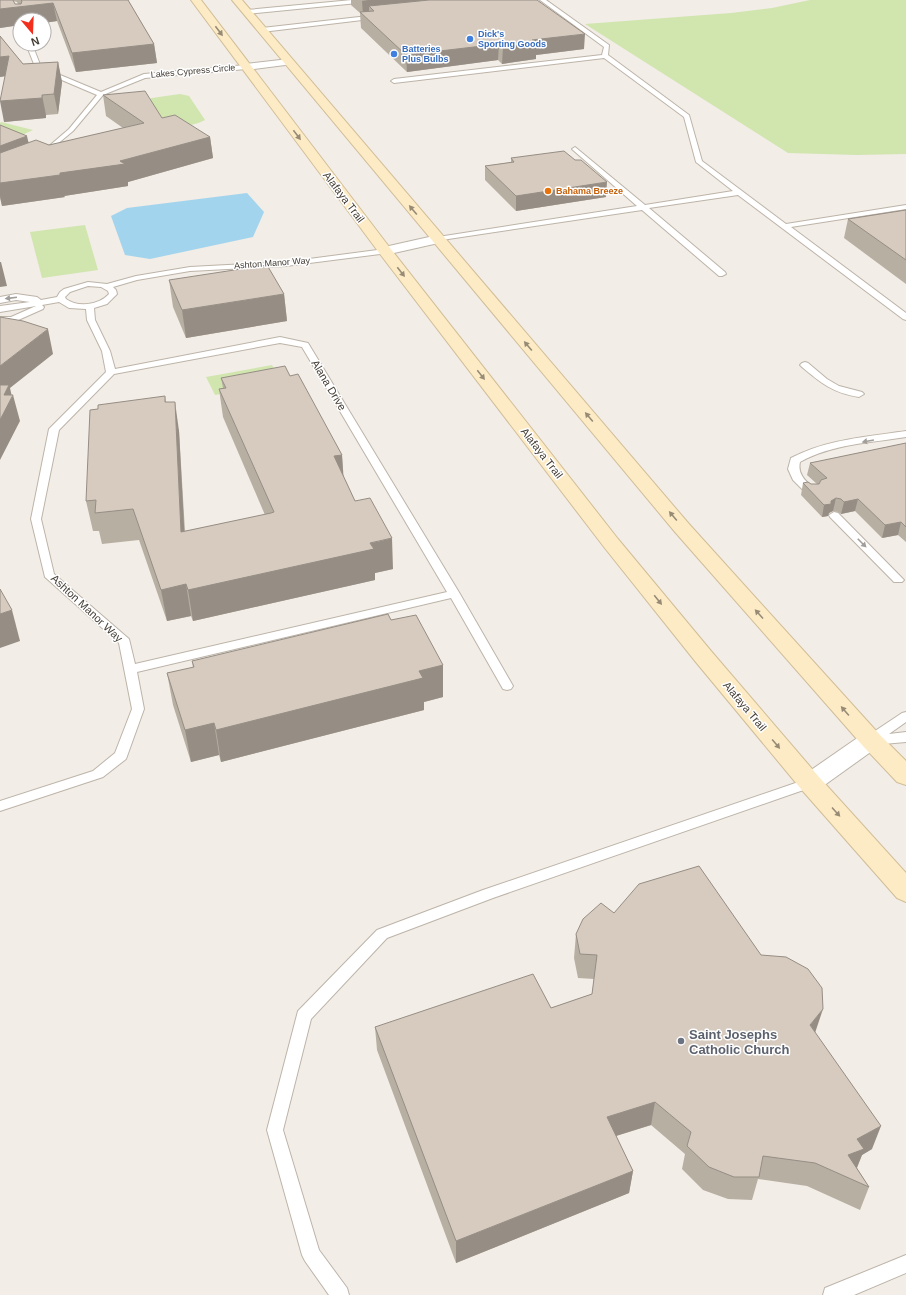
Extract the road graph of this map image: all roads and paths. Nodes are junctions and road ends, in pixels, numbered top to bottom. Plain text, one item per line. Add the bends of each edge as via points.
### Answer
1 (196, 0) edge
2 (237, 0) edge
3 (368, 0) edge
4 (542, 0) edge
5 (248, 12) junction
6 (384, 17) edge
7 (262, 30) junction
8 (33, 52) edge
9 (605, 56) junction
10 (289, 62) junction
11 (246, 67) junction
12 (394, 81) dead end
13 (101, 94) junction
14 (576, 149) dead end
15 (38, 159) edge
16 (741, 192) junction
17 (644, 207) junction
18 (906, 207) edge
19 (786, 226) junction
20 (438, 239) junction
21 (385, 251) junction
22 (722, 274) dead end
23 (107, 286) junction
24 (62, 299) junction
25 (0, 300) edge
26 (50, 301) junction
27 (90, 306) junction
28 (0, 309) edge
29 (906, 317) edge
30 (0, 320) edge
31 (805, 365) dead end
32 (111, 372) junction
33 (859, 394) dead end
34 (906, 434) edge
35 (812, 493) edge
36 (834, 515) edge
37 (898, 580) dead end
38 (454, 594) junction
39 (131, 668) junction
40 (507, 686) dead end
41 (906, 716) edge
42 (906, 736) edge
43 (871, 740) junction
44 (906, 776) edge
45 (810, 783) junction
46 (0, 806) edge
47 (906, 891) edge
48 (906, 1264) edge
49 (340, 1295) edge
50 (832, 1295) edge

1 -> 11 main road, Alafaya Trail
2 - 5 main road
3 - 5 lane
4 - 9 lane via 607,46
5 - 7 main road
6 - 7 lane
7 - 10 main road
8 - 13 lane via 38,68
9 - 12 lane
9 - 16 lane via 687,116 698,162
10 - 11 street, Lakes Cypress Circle
20 -> 10 main road
11 - 13 lane, Lakes Cypress Circle via 144,76
11 -> 21 main road, Alafaya Trail
13 - 15 lane, Lakes Cypress Circle via 71,130
14 - 17 lane
16 - 17 lane
16 - 19 lane
17 - 20 lane
17 - 22 lane
18 - 19 lane
19 - 29 lane
20 - 21 street, Ashton Manor Way
43 -> 20 main road via 682,528
21 - 23 lane, Ashton Manor Way via 286,264 190,269 136,278
21 -> 45 main road, Alafaya Trail via 612,544
23 - 24 lane, Ashton Manor Way via 79,285 66,290 62,294
23 - 27 lane via 112,290 111,298
24 - 26 lane
24 - 27 lane via 73,306
26 -> 25 lane via 16,297
26 - 28 lane
26 - 30 lane via 20,316
27 - 32 lane via 91,320 106,351
31 - 33 lane via 834,388 846,393
32 - 38 lane, Alana Drive via 280,340 304,346
32 - 39 lane, Ashton Manor Way via 54,429 36,518 49,575 125,642
34 -> 35 lane via 835,446 803,455 795,460 793,469
36 -> 37 lane
38 - 39 lane
38 - 40 lane, Alana Drive
39 - 46 lane, Ashton Manor Way via 138,709 121,756 98,774
41 - 43 lane
42 - 43 lane
43 - 44 main road
43 - 45 street
45 -> 47 main road, Alafaya Trail
45 - 49 lane via 488,894 382,934 304,1016 274,1130 311,1255
48 - 50 lane

